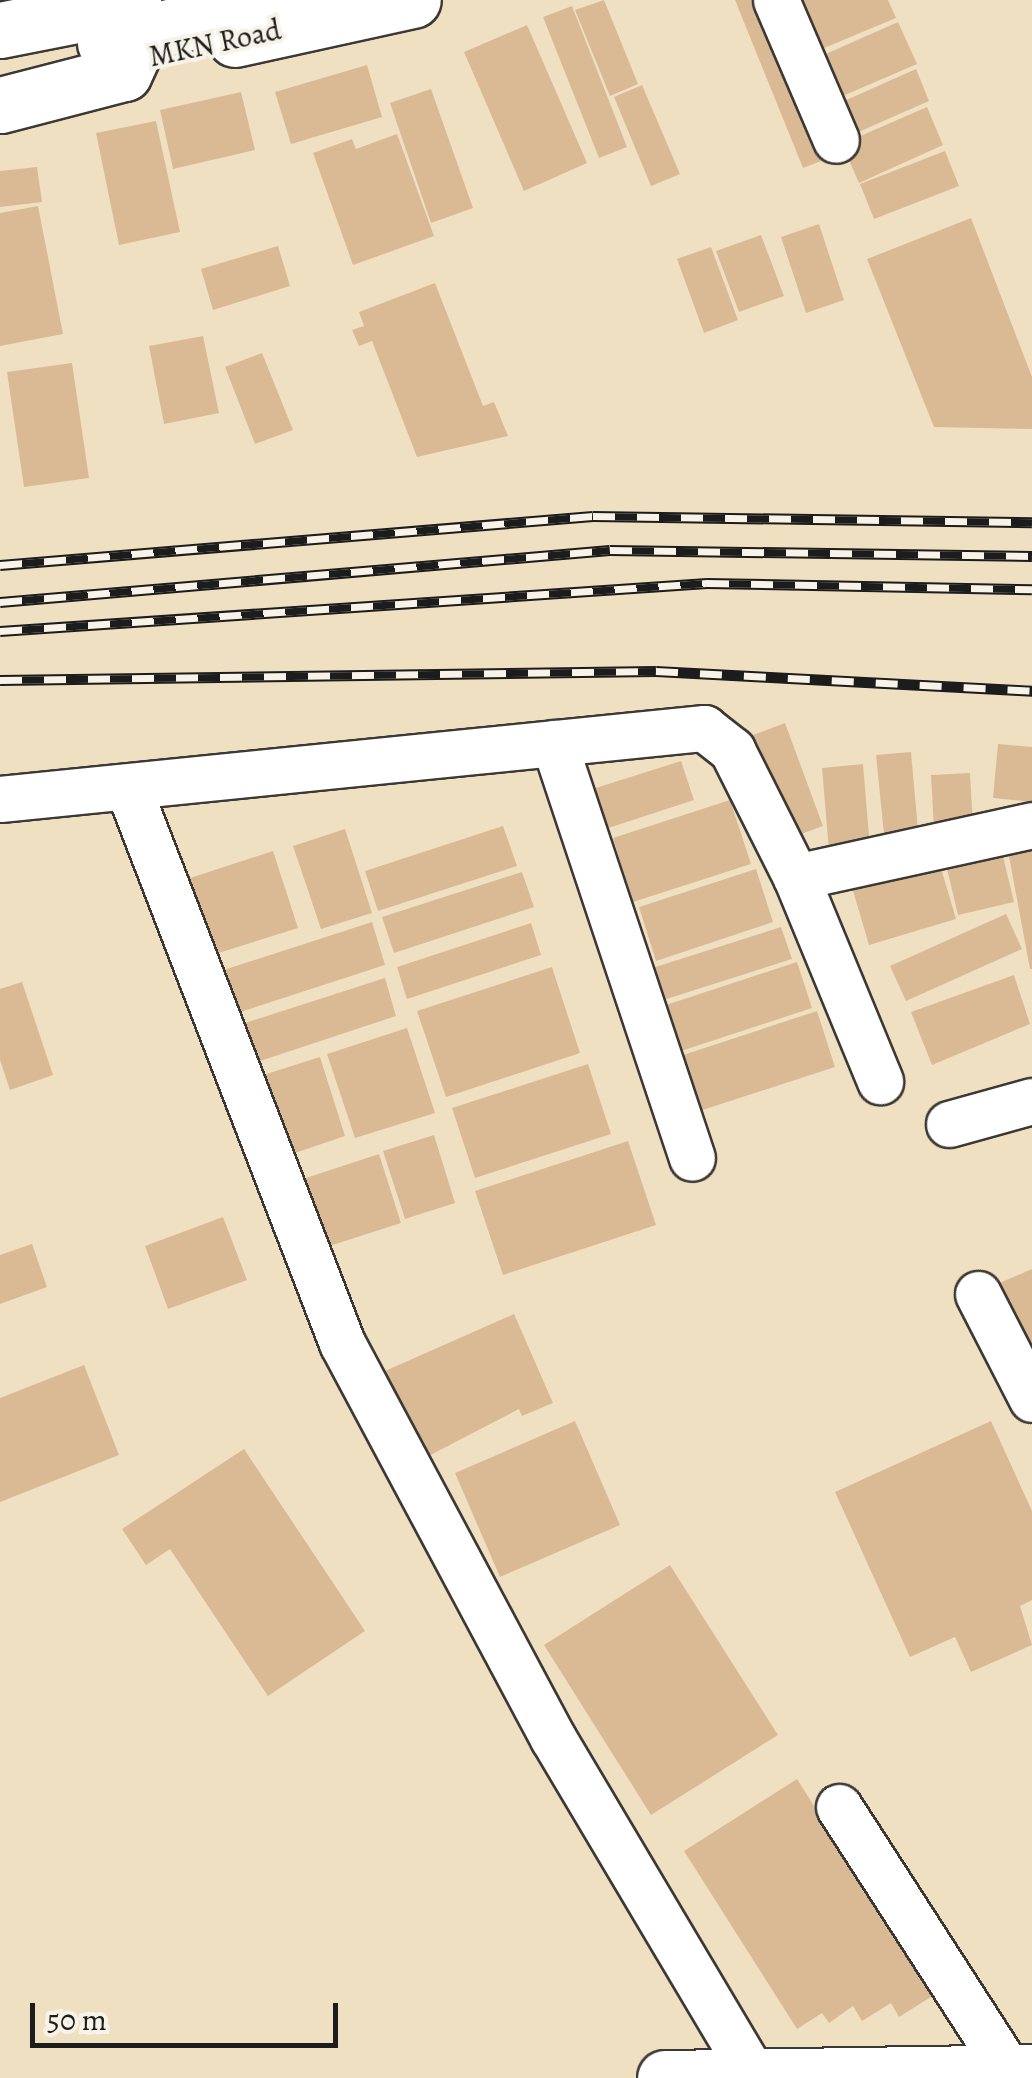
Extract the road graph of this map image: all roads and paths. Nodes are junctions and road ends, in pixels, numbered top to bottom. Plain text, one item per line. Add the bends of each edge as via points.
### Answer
1 (277, 0) edge
2 (412, 0) edge
3 (776, 0) edge
4 (0, 30) edge
5 (127, 36) edge
6 (0, 66) edge
7 (0, 105) edge
8 (836, 140) dead end
9 (554, 743) junction
10 (128, 790) junction
11 (0, 799) edge
12 (1032, 825) edge
13 (796, 877) junction
14 (880, 1081) dead end
15 (1032, 1100) edge
16 (949, 1124) dead end
17 (692, 1158) dead end
18 (978, 1294) dead end
19 (1032, 1399) edge
20 (839, 1808) dead end
21 (1021, 2072) edge
22 (755, 2077) edge
23 (664, 2078) edge

1 - 5 street, MKN Road
2 - 5 street, MKN Road
3 - 8 street
4 - 5 street, MKN Road
5 - 6 street
5 - 7 street, MKN Road
9 - 10 street
9 - 13 street via 704,728 732,750
9 - 17 street
10 - 11 street
10 - 22 street via 342,1343 553,1738
12 - 13 street
13 - 14 street
15 - 16 street
18 - 19 street
20 - 21 street
21 - 22 street
22 - 23 street

